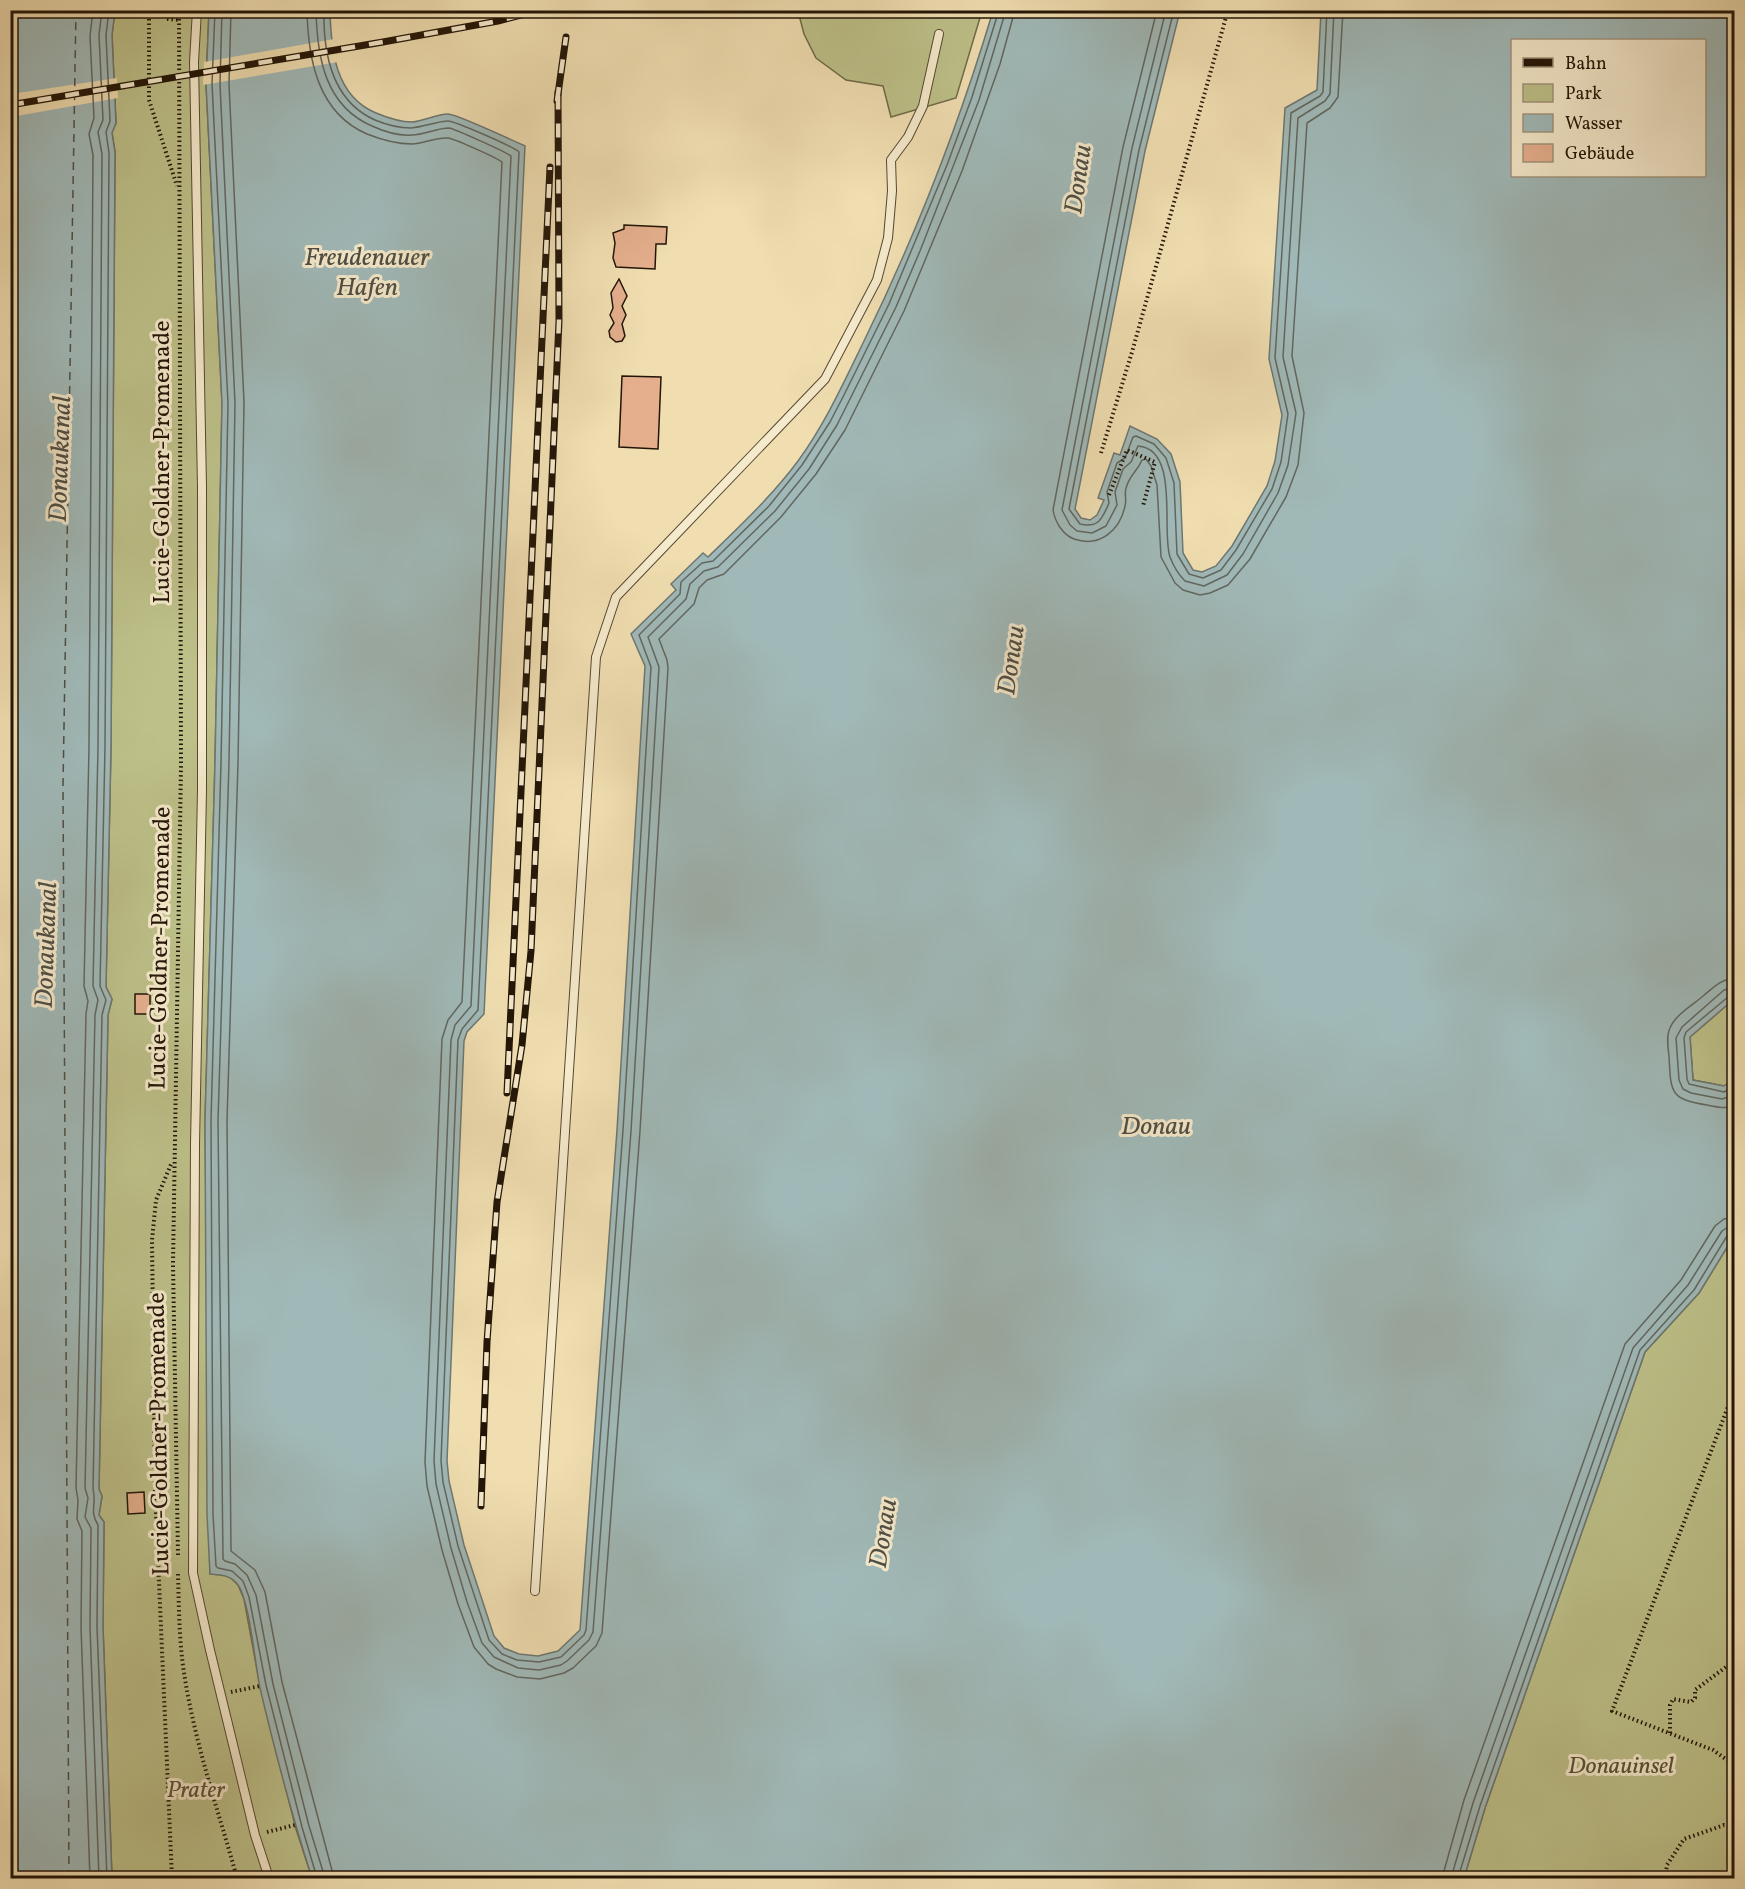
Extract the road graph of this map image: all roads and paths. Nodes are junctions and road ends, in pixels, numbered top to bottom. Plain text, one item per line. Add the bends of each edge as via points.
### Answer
1 (149, 10) edge
2 (167, 10) edge
3 (179, 10) edge
4 (197, 10) edge
5 (1228, 10) edge
6 (179, 20) junction
7 (939, 34) dead end
8 (178, 190) junction
9 (1101, 453) dead end
10 (1109, 495) dead end
11 (1143, 506) dead end
12 (174, 1159) junction
13 (1734, 1391) edge
14 (178, 1558) dead end
15 (178, 1570) dead end
16 (535, 1591) dead end
17 (1734, 1661) edge
18 (260, 1686) dead end
19 (228, 1692) dead end
20 (1670, 1734) junction
21 (1734, 1765) edge
22 (295, 1825) dead end
23 (1734, 1826) edge
24 (264, 1833) dead end
25 (172, 1878) edge
26 (237, 1878) edge
27 (269, 1878) edge
28 (1665, 1878) edge

1 - 8 path via 149,100
2 - 6 path via 167,19
3 - 6 path, Lucie-Goldner-Promenade
4 - 27 lane via 194,62 202,487 202,790 193,1573 244,1791
5 - 9 path
6 - 8 path, Lucie-Goldner-Promenade
7 - 16 lane via 922,106 908,137 891,160 888,238 877,280 825,379 616,597 596,657
8 - 12 path, Lucie-Goldner-Promenade via 181,765
10 - 11 path via 1126,450 1155,462
12 - 14 path, Lucie-Goldner-Promenade
12 - 25 path via 156,1200 152,1240 155,1491
13 - 20 path via 1612,1711
15 - 26 path, Lucie-Goldner-Promenade via 185,1679
17 - 20 path via 1695,1690 1691,1702 1673,1699
18 - 19 path
20 - 21 path via 1713,1750
22 - 24 path
23 - 28 path via 1724,1825 1684,1839 1667,1865

